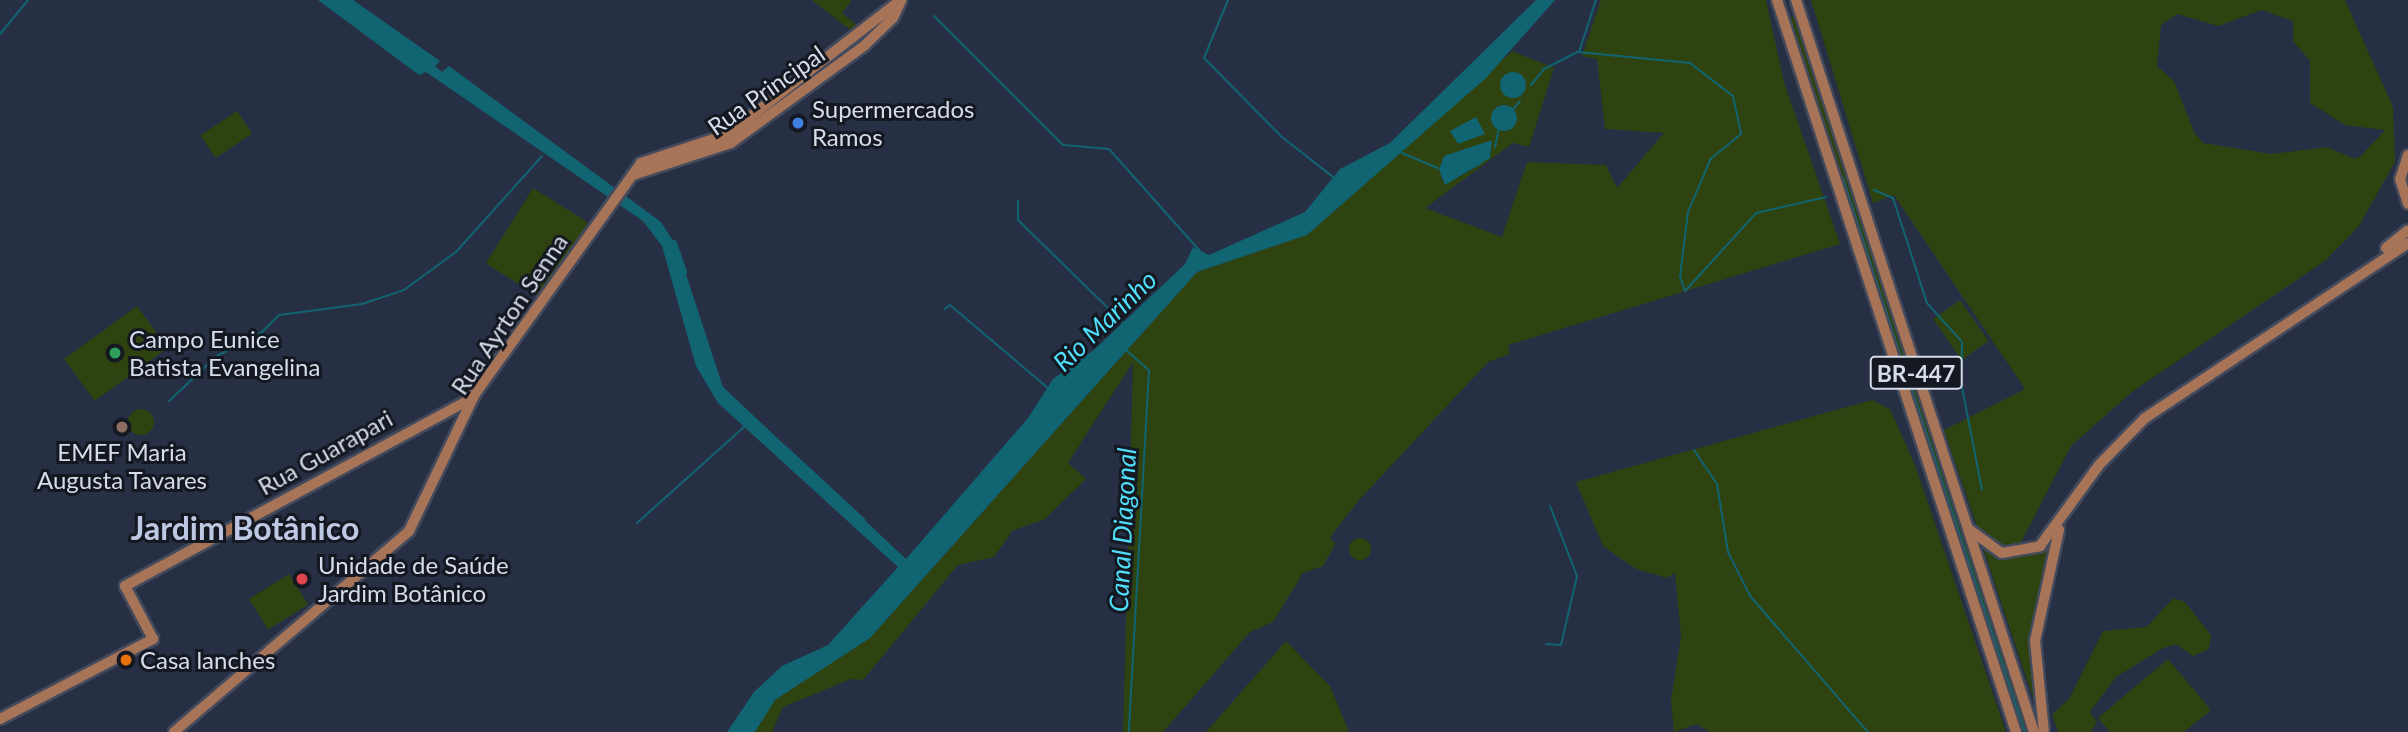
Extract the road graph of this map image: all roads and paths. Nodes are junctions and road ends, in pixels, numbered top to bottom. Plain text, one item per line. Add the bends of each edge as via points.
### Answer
1 (901, 0) edge
2 (1796, 0) edge
3 (1778, 4) edge
4 (2408, 155) edge
5 (622, 187) joint
6 (2407, 200) edge
7 (2408, 232) edge
8 (2408, 243) edge
9 (2349, 279) junction
10 (473, 398) junction
11 (2063, 521) junction
12 (1965, 522) junction
13 (0, 719) edge
14 (174, 732) edge
15 (2016, 732) edge
16 (2034, 732) edge
17 (2044, 732) edge

1 - 5 main road, Rua Principal via 893,18 864,46 731,144 630,177
2 - 12 main road, BR-447
3 - 15 main road, BR-447
4 - 6 main road via 2400,173
5 - 10 main road, Rua Ayrton Senna
7 - 9 main road
8 - 9 main road
9 - 11 main road via 2145,418 2099,465
10 - 13 main road, Rua Guarapari via 125,586 153,639
10 - 14 main road, Rua Ayrton Senna via 409,531
11 - 12 main road via 2040,546 2014,554 1985,545
11 - 17 main road via 2036,625
12 - 16 main road, BR-447

